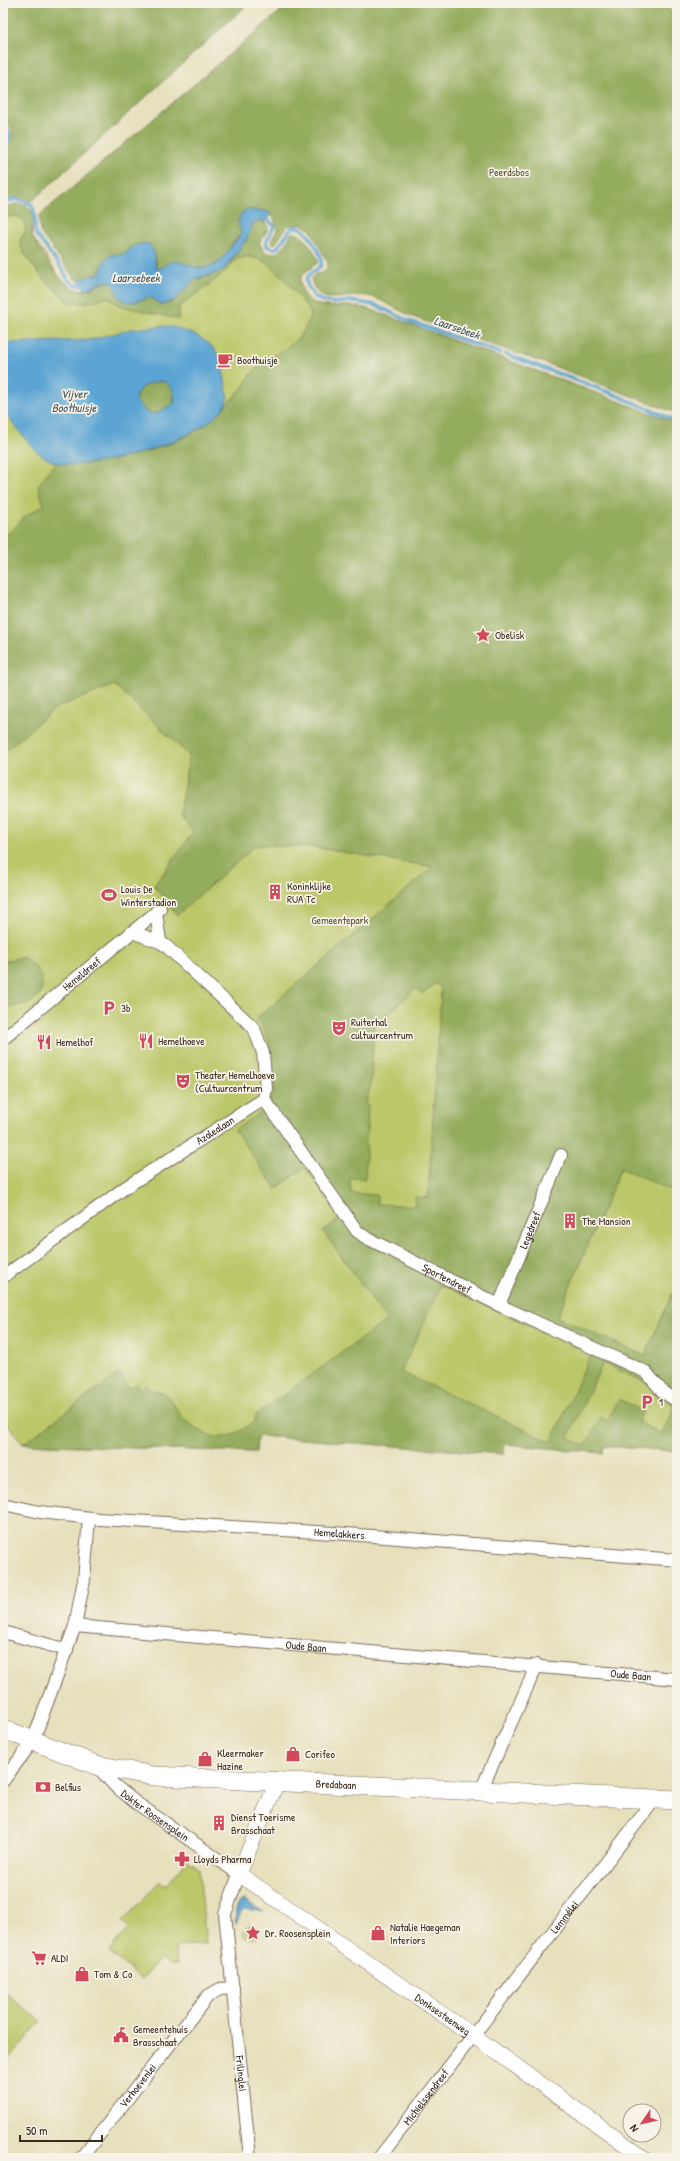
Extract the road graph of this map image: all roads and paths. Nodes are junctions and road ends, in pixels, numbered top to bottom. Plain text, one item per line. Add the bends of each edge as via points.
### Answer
1 (132, 932) junction
2 (160, 942) junction
3 (3, 1039) edge
4 (264, 1100) junction
5 (562, 1155) dead end
6 (3, 1277) edge
7 (499, 1305) junction
8 (677, 1401) edge
9 (3, 1504) edge
10 (89, 1518) junction
11 (677, 1560) edge
12 (75, 1626) junction
13 (3, 1632) edge
14 (67, 1650) junction
15 (537, 1665) junction
16 (677, 1679) edge
17 (3, 1729) edge
18 (33, 1741) junction
19 (96, 1765) junction
20 (3, 1781) edge
21 (277, 1782) junction
22 (481, 1790) junction
23 (656, 1799) junction
24 (677, 1800) edge
25 (239, 1874) junction
26 (233, 1988) junction
27 (474, 2036) junction
28 (81, 2158) edge
29 (250, 2158) edge
30 (379, 2158) edge
31 (644, 2158) edge

1 - 2 street
1 - 2 street, Hemeldreef via 158,910
1 - 3 street, Hemeldreef
2 - 4 street via 254,1028 263,1053 266,1088
4 - 6 street, Azalealaan via 126,1187
4 - 7 street, Sportendreef via 356,1230 365,1237
5 - 7 street, Legedreef
7 - 8 street, Sportendreef via 646,1372 662,1391
9 - 10 street, Hemelakkers
10 - 11 street, Hemelakkers via 334,1533
10 - 12 street via 84,1580
12 - 14 street
12 - 15 street, Oude Baan
13 - 14 street
14 - 18 street
15 - 16 street, Oude Baan
15 - 22 street
17 - 18 main road, Bredabaan
18 - 19 main road, Bredabaan
18 - 20 street
19 - 21 main road, Bredabaan via 154,1776
19 - 25 street, Dokter Roosensplein via 114,1785 135,1802
21 - 22 main road, Bredabaan
21 - 25 street
22 - 23 main road, Bredabaan
23 - 24 main road, Bredabaan
23 - 27 street, Lemmélei
25 - 26 street via 225,1914
25 - 27 street, Donksesteenweg
26 - 28 street, Verhoevenlei via 220,1989 208,1996
26 - 29 street, Frilinglei
27 - 30 street, Michielssendreef
27 - 31 street, Donksesteenweg

